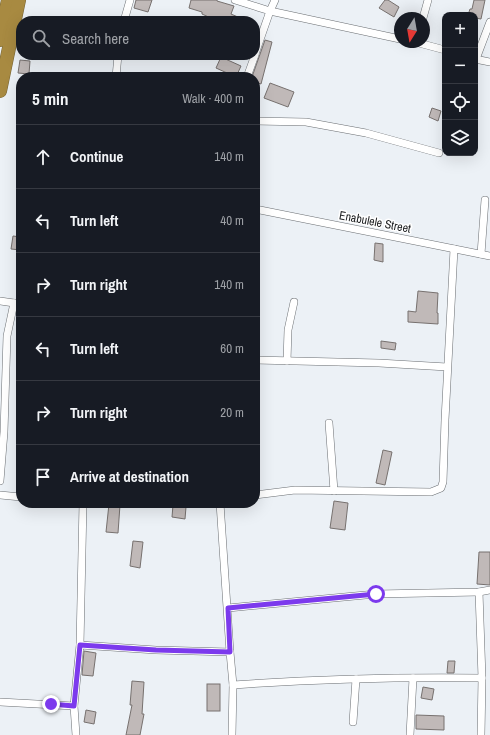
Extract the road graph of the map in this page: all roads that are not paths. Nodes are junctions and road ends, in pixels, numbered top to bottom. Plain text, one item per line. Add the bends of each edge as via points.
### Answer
1 (8, 0) edge
2 (20, 0) edge
3 (130, 0) edge
4 (234, 0) edge
5 (275, 0) edge
6 (428, 0) edge
7 (270, 12) junction
8 (425, 12) edge
9 (16, 16) edge
10 (125, 16) edge
11 (16, 18) edge
12 (490, 22) edge
13 (2, 24) edge
14 (394, 38) edge
15 (0, 40) edge
16 (260, 41) edge
17 (430, 46) edge
18 (442, 49) edge
19 (478, 54) edge
20 (478, 59) edge
21 (118, 60) edge
22 (253, 60) edge
23 (490, 62) edge
24 (116, 72) edge
25 (249, 72) edge
26 (0, 91) edge
27 (260, 121) edge
28 (439, 153) dead end
29 (485, 200) dead end
30 (260, 210) edge
31 (454, 249) junction
32 (481, 254) junction
33 (490, 256) edge
34 (0, 301) edge
35 (294, 302) dead end
36 (16, 303) edge
37 (16, 309) edge
38 (260, 360) edge
39 (287, 361) junction
40 (447, 367) junction
41 (329, 423) dead end
42 (0, 481) edge
43 (334, 491) junction
44 (260, 494) edge
45 (0, 495) edge
46 (16, 497) edge
47 (83, 508) edge
48 (220, 508) edge
49 (490, 590) edge
50 (479, 592) junction
51 (228, 608) junction
52 (80, 645) junction
53 (230, 652) junction
54 (413, 678) junction
55 (482, 678) junction
56 (356, 679) junction
57 (233, 685) junction
58 (0, 702) edge
59 (74, 706) junction
60 (353, 722) dead end
61 (490, 726) edge
62 (481, 731) edge
63 (76, 735) edge
64 (232, 735) edge
65 (410, 735) edge

1 - 13 highway
2 - 9 highway
3 - 10 street
4 - 7 street
5 - 7 street
6 - 8 street
7 - 14 street
7 - 16 street
11 - 26 highway
12 - 19 street
13 - 15 highway
17 - 18 street
20 - 23 street
21 - 24 street
22 - 25 street
27 - 28 street via 313,123 366,133
29 - 32 street
30 - 31 street, Enabulele Street
31 - 32 street, Enabulele Street
31 - 40 street
32 - 33 street, Enabulele Street
34 - 36 street
35 - 39 street via 288,330
37 - 42 street via 7,336
38 - 39 street
39 - 40 street
40 - 43 street via 441,488 431,492
41 - 43 street
43 - 44 street via 295,490
45 - 46 street
47 - 52 street
48 - 51 street
49 - 50 street
50 - 51 street via 376,594
50 - 55 street
51 - 53 street
52 - 53 street
52 - 59 street
53 - 57 street
54 - 55 street
54 - 56 street
54 - 65 street
55 - 62 street
56 - 57 street
56 - 60 street
57 - 64 street
58 - 59 street
59 - 63 street
61 - 62 street

